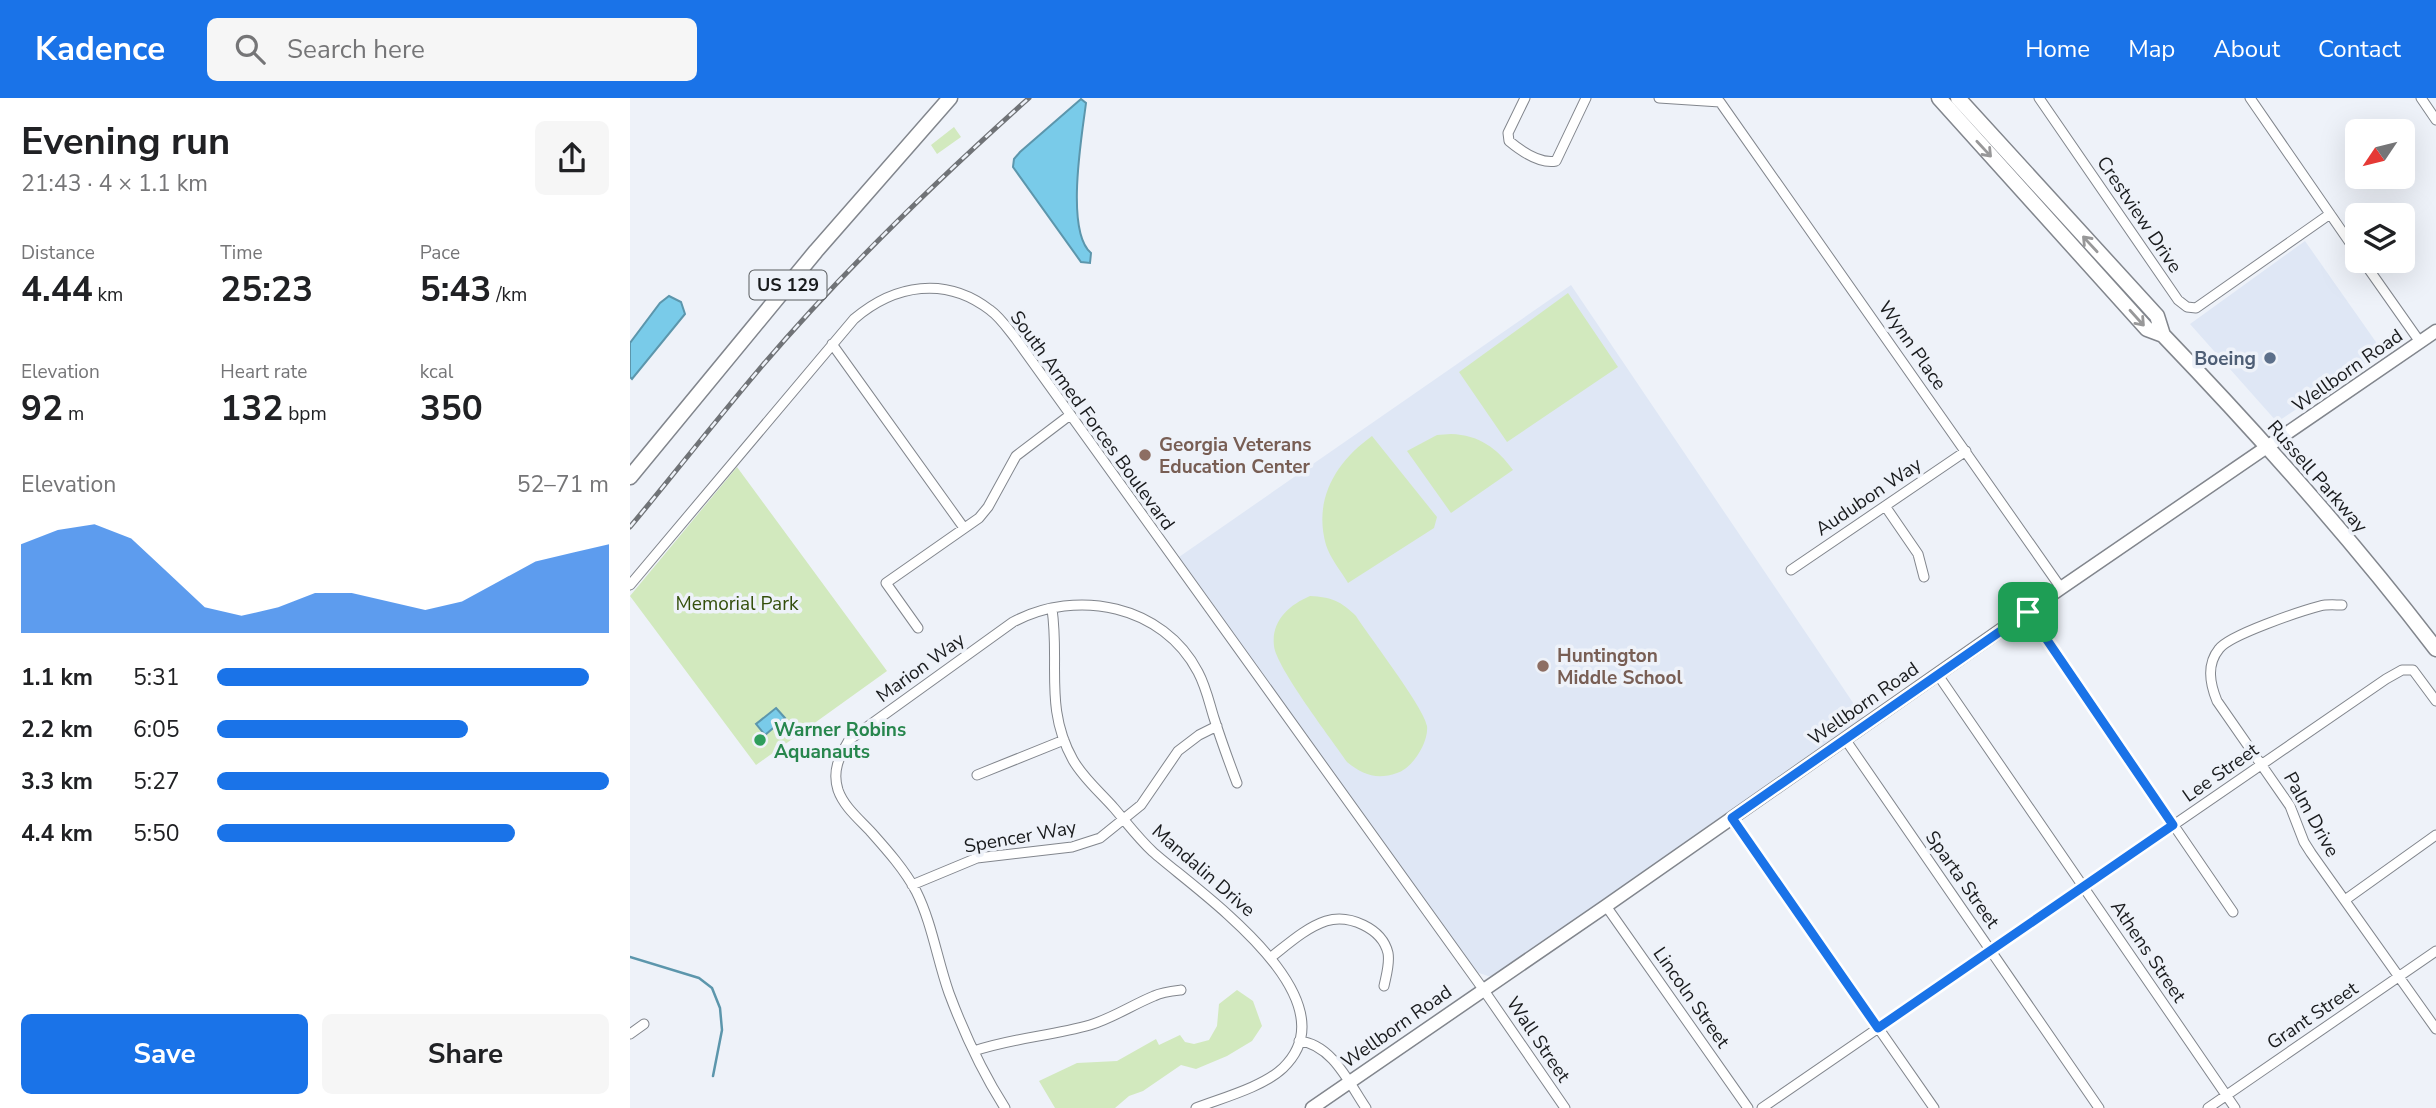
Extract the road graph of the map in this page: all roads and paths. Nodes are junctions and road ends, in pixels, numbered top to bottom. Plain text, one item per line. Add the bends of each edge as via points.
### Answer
1 (950, 98) edge
2 (1525, 98) edge
3 (1586, 98) edge
4 (1659, 98) edge
5 (1939, 98) edge
6 (1958, 98) edge
7 (2039, 98) edge
8 (2250, 98) edge
9 (2421, 98) edge
10 (2436, 120) edge
11 (2330, 214) junction
12 (2345, 236) edge
13 (2371, 273) edge
14 (2436, 331) edge
15 (2163, 335) junction
16 (2420, 342) junction
17 (832, 344) junction
18 (1070, 415) junction
19 (2268, 448) junction
20 (1966, 451) junction
21 (630, 477) edge
22 (1885, 506) junction
23 (964, 528) junction
24 (1791, 570) dead end
25 (1924, 577) dead end
26 (630, 586) edge
27 (2061, 588) junction
28 (2342, 605) dead end
29 (1052, 610) junction
30 (2028, 612) junction
31 (918, 628) dead end
32 (2436, 649) edge
33 (1938, 675) junction
34 (2436, 701) edge
35 (1217, 726) junction
36 (1845, 739) junction
37 (1064, 740) junction
38 (2263, 764) junction
39 (977, 775) dead end
40 (1237, 783) dead end
41 (1732, 818) junction
42 (1124, 821) junction
43 (2173, 825) junction
44 (2436, 835) edge
45 (912, 885) junction
46 (2084, 887) junction
47 (2345, 900) junction
48 (1606, 906) junction
49 (2232, 912) dead end
50 (1991, 951) junction
51 (2436, 951) edge
52 (1270, 958) junction
53 (2399, 977) junction
54 (1384, 986) dead end
55 (1483, 989) junction
56 (1181, 990) dead end
57 (644, 1024) dead end
58 (1878, 1028) junction
59 (2436, 1029) edge
60 (630, 1034) edge
61 (1299, 1041) junction
62 (974, 1051) junction
63 (1348, 1083) junction
64 (2227, 1095) junction
65 (1005, 1108) edge
66 (1196, 1108) edge
67 (1312, 1108) edge
68 (1366, 1108) edge
69 (1565, 1108) edge
70 (1748, 1108) edge
71 (1762, 1108) edge
72 (1934, 1108) edge
73 (2099, 1108) edge
74 (2208, 1108) edge
75 (2235, 1108) edge

1 - 21 main road, US 129 via 816,251
2 - 3 street via 1508,133 1509,141 1548,163 1556,161
4 - 20 street, Wynn Place via 1720,102
5 -> 15 main road, Russell Parkway via 2147,329
15 -> 6 main road, Russell Parkway via 2157,316
7 - 11 street, Crestview Drive via 2187,307 2196,308
8 - 11 street
9 - 10 street
11 - 12 street
13 - 16 street
14 - 16 street, Wellborn Road
15 - 19 main road, Russell Parkway
16 - 19 street, Wellborn Road
17 - 18 street, South Armed Forces Boulevard via 854,319 884,297 933,287 952,291 991,311
17 - 23 street
17 - 26 street, South Armed Forces Boulevard
18 - 23 street via 1016,456 988,507
18 - 55 street, South Armed Forces Boulevard
19 - 27 street, Wellborn Road
19 - 32 main road, Russell Parkway
20 - 22 street, Audubon Way
20 - 27 street, Wynn Place
22 - 24 street, Audubon Way
22 - 25 street via 1918,554
23 - 31 street via 886,583
27 - 30 street, Wellborn Road
28 - 38 street, Palm Drive via 2322,605 2234,638 2220,647 2212,660 2211,686 2217,701
29 - 35 street, Marion Way via 1096,604 1152,623 1184,651 1198,671
29 - 37 street, Mandalin Drive via 1054,704
29 - 45 street, Marion Way via 1030,614 1004,627 862,729 840,754 836,778 843,800
30 - 33 street, Wellborn Road
30 - 43 street
33 - 36 street, Wellborn Road
33 - 46 street, Athens Street
34 - 38 street, Lee Street via 2413,670 2402,670
35 - 40 street, Marion Way
35 - 42 street, Spencer Way via 1178,751 1141,805
36 - 41 street, Wellborn Road
36 - 50 street, Sparta Street
37 - 39 street
37 - 42 street, Mandalin Drive via 1086,779
38 - 43 street, Lee Street
38 - 47 street, Palm Drive via 2290,806 2304,842
41 - 48 street, Wellborn Road
41 - 58 street
42 - 45 street, Spencer Way via 1080,845 978,858
42 - 52 street, Mandalin Drive via 1244,928
43 - 46 street, Lee Street
43 - 49 street
44 - 47 street
45 - 62 street, Marion Way
46 - 50 street, Lee Street
46 - 64 street, Athens Street
47 - 53 street, Palm Drive
48 - 55 street, Wellborn Road
48 - 70 street, Lincoln Street
50 - 58 street, Lee Street
50 - 73 street, Sparta Street
51 - 53 street, Grant Street
52 - 54 street via 1314,926 1350,920 1382,940 1389,965
52 - 61 street, Mandalin Drive via 1297,1004
53 - 59 street, Palm Drive
53 - 64 street, Grant Street
55 - 63 street, Wellborn Road
55 - 69 street, Wall Street
56 - 62 street via 1156,995 1093,1024
57 - 60 street
58 - 71 street, Lee Street
58 - 72 street
61 - 63 street via 1324,1050
61 - 66 street via 1277,1073
62 - 65 street, Marion Way
63 - 67 street, Wellborn Road
63 - 68 street
64 - 74 street, Grant Street
64 - 75 street, Athens Street

